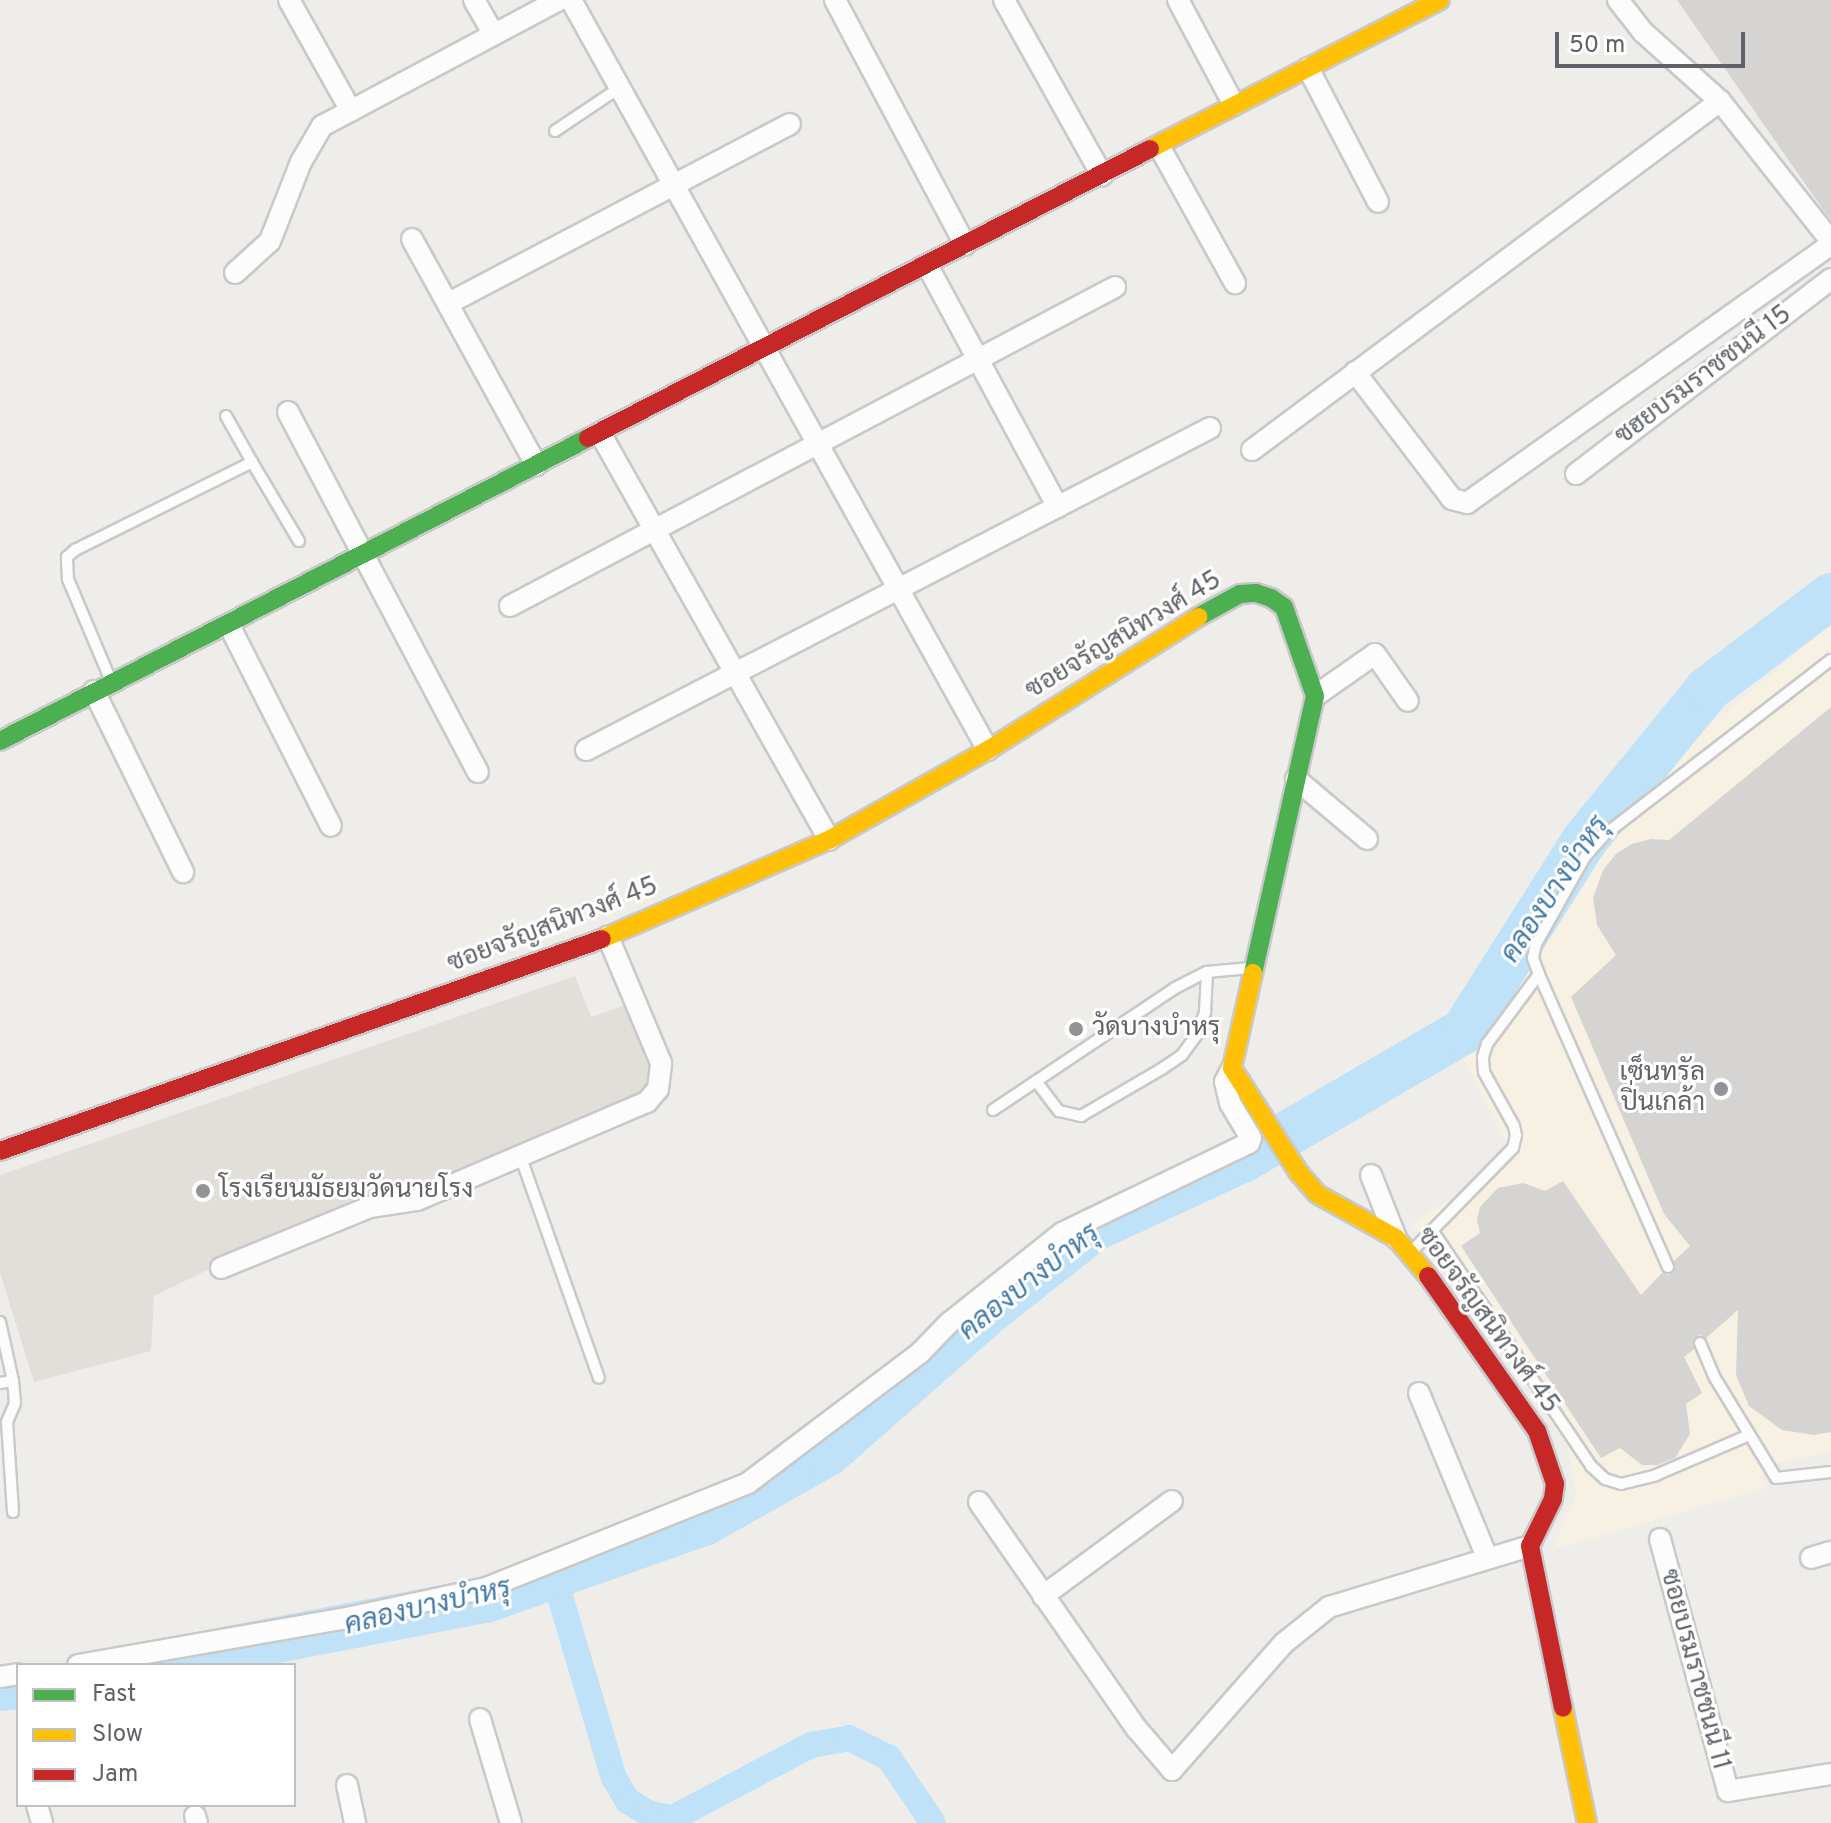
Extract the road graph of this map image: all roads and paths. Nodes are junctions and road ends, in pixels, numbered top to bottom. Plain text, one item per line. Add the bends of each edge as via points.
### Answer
1 (289, 0) edge
2 (474, 0) edge
3 (559, 0) edge
4 (571, 0) edge
5 (835, 0) edge
6 (1004, 0) edge
7 (1440, 0) edge
8 (1618, 0) edge
9 (1183, 2) edge
10 (493, 33) junction
11 (1308, 68) junction
12 (619, 88) junction
13 (1720, 101) junction
14 (1234, 105) junction
15 (351, 111) junction
16 (790, 124) dead end
17 (555, 131) dead end
18 (1159, 146) junction
19 (1102, 175) junction
20 (672, 184) junction
21 (1378, 202) dead end
22 (412, 239) dead end
23 (1831, 243) edge
24 (965, 245) junction
25 (927, 265) junction
26 (235, 273) dead end
27 (1831, 279) edge
28 (1235, 283) dead end
29 (1115, 287) dead end
30 (449, 303) junction
31 (766, 349) junction
32 (978, 360) junction
33 (1355, 372) junction
34 (288, 412) dead end
35 (226, 416) dead end
36 (1210, 428) dead end
37 (600, 433) junction
38 (819, 443) junction
39 (1252, 450) dead end
40 (252, 462) junction
41 (536, 465) junction
42 (1576, 474) dead end
43 (1058, 507) junction
44 (655, 530) junction
45 (299, 541) dead end
46 (362, 555) junction
47 (898, 590) junction
48 (510, 606) dead end
49 (229, 625) junction
50 (1831, 660) edge
51 (734, 673) junction
52 (103, 686) junction
53 (1315, 696) junction
54 (1408, 701) dead end
55 (0, 741) edge
56 (586, 750) dead end
57 (988, 750) junction
58 (478, 772) dead end
59 (1296, 779) junction
60 (331, 826) dead end
61 (1367, 839) dead end
62 (829, 840) junction
63 (183, 872) dead end
64 (608, 937) junction
65 (1252, 968) junction
66 (1207, 972) junction
67 (1539, 974) junction
68 (1233, 1072) junction
69 (1036, 1081) junction
70 (993, 1110) dead end
71 (0, 1151) edge
72 (521, 1158) junction
73 (1371, 1175) dead end
74 (1432, 1230) junction
75 (1396, 1238) junction
76 (1410, 1254) junction
77 (1668, 1267) dead end
78 (221, 1268) dead end
79 (0, 1322) edge
80 (1700, 1343) dead end
81 (599, 1378) dead end
82 (13, 1381) junction
83 (0, 1383) edge
84 (1419, 1393) dead end
85 (1749, 1435) junction
86 (1831, 1472) edge
87 (1172, 1501) dead end
88 (979, 1502) dead end
89 (13, 1512) dead end
90 (1660, 1539) dead end
91 (1530, 1546) junction
92 (1487, 1557) junction
93 (1043, 1596) junction
94 (89, 1663) edge
95 (480, 1719) dead end
96 (1831, 1774) edge
97 (347, 1785) dead end
98 (355, 1823) edge
99 (511, 1823) edge
100 (1587, 1823) edge

1 - 15 street
2 - 10 street
3 - 10 street
4 - 12 street
5 - 24 street
6 - 19 street
7 - 11 street
8 - 13 street via 1643,32
9 - 14 street
10 - 15 street
11 - 14 street
11 - 21 street
12 - 17 lane
12 - 20 street
13 - 23 street
13 - 33 street
14 - 18 street
15 - 26 street via 322,126 313,138 270,241
16 - 20 street
18 - 19 street
18 - 28 street
19 - 24 street
20 - 30 street
20 - 31 street
22 - 30 street
23 - 33 street via 1467,503 1452,499
24 - 25 street
25 - 31 street
25 - 32 street
27 - 42 street, ซฮยบรมราชชนนี 15
29 - 32 street
30 - 41 street
31 - 37 street
31 - 38 street
32 - 38 street
32 - 43 street
33 - 39 street
34 - 46 street
35 - 40 lane
36 - 43 street
37 - 41 street
37 - 44 street
38 - 44 street
38 - 47 street
40 - 45 lane
40 - 52 lane via 67,557 68,579
41 - 46 street
43 - 47 street
44 - 48 street
44 - 51 street
46 - 49 street
46 - 58 street
47 - 51 street
47 - 57 street
49 - 52 street
49 - 60 street
50 - 67 lane via 1603,836 1536,944 1533,958
51 - 56 street
51 - 62 street
52 - 55 street
52 - 63 street
53 - 54 street via 1375,654
53 - 57 street, ซอยจรัญสนิทวงศ์ 45 via 1284,607 1256,593 1240,594
53 - 59 street
57 - 62 street, ซอยจรัญสนิทวงศ์ 45
59 - 61 street
59 - 65 street
62 - 64 street, ซอยจรัญสนิทวงศ์ 45
64 - 71 street, ซอยจรัญสนิทวงศ์ 45
64 - 72 street via 656,1047 661,1063 658,1089 647,1102
65 - 66 lane
65 - 68 street
66 - 69 lane
66 - 69 lane via 1205,1012 1196,1036 1163,1068 1081,1116 1059,1111
67 - 74 lane via 1483,1057 1484,1072 1514,1126 1513,1148
67 - 77 lane
68 - 75 street, ซอยจรัญสนิทวงศ์ 45 via 1299,1173 1327,1201
68 - 94 street via 1225,1082 1249,1143 1062,1233 949,1323 920,1353 748,1483 486,1588
69 - 70 lane
72 - 78 street via 417,1200 370,1207
72 - 81 lane
73 - 75 street
74 - 76 lane
74 - 85 lane via 1591,1466 1605,1479 1621,1484 1656,1475
75 - 76 street, ซอยจรัญสนิทวงศ์ 45
76 - 91 street, ซอยจรัญสนิทวงศ์ 45 via 1537,1431 1555,1484
79 - 82 lane
80 - 85 lane
82 - 83 lane
82 - 89 lane via 15,1403 7,1422
84 - 92 street
85 - 86 lane via 1776,1478
87 - 93 street
88 - 93 street
90 - 96 street, ซอยบรมราชชนนี 11 via 1728,1791
91 - 92 street
91 - 100 street
92 - 93 street via 1329,1607 1284,1643 1172,1770
95 - 99 street
97 - 98 street

